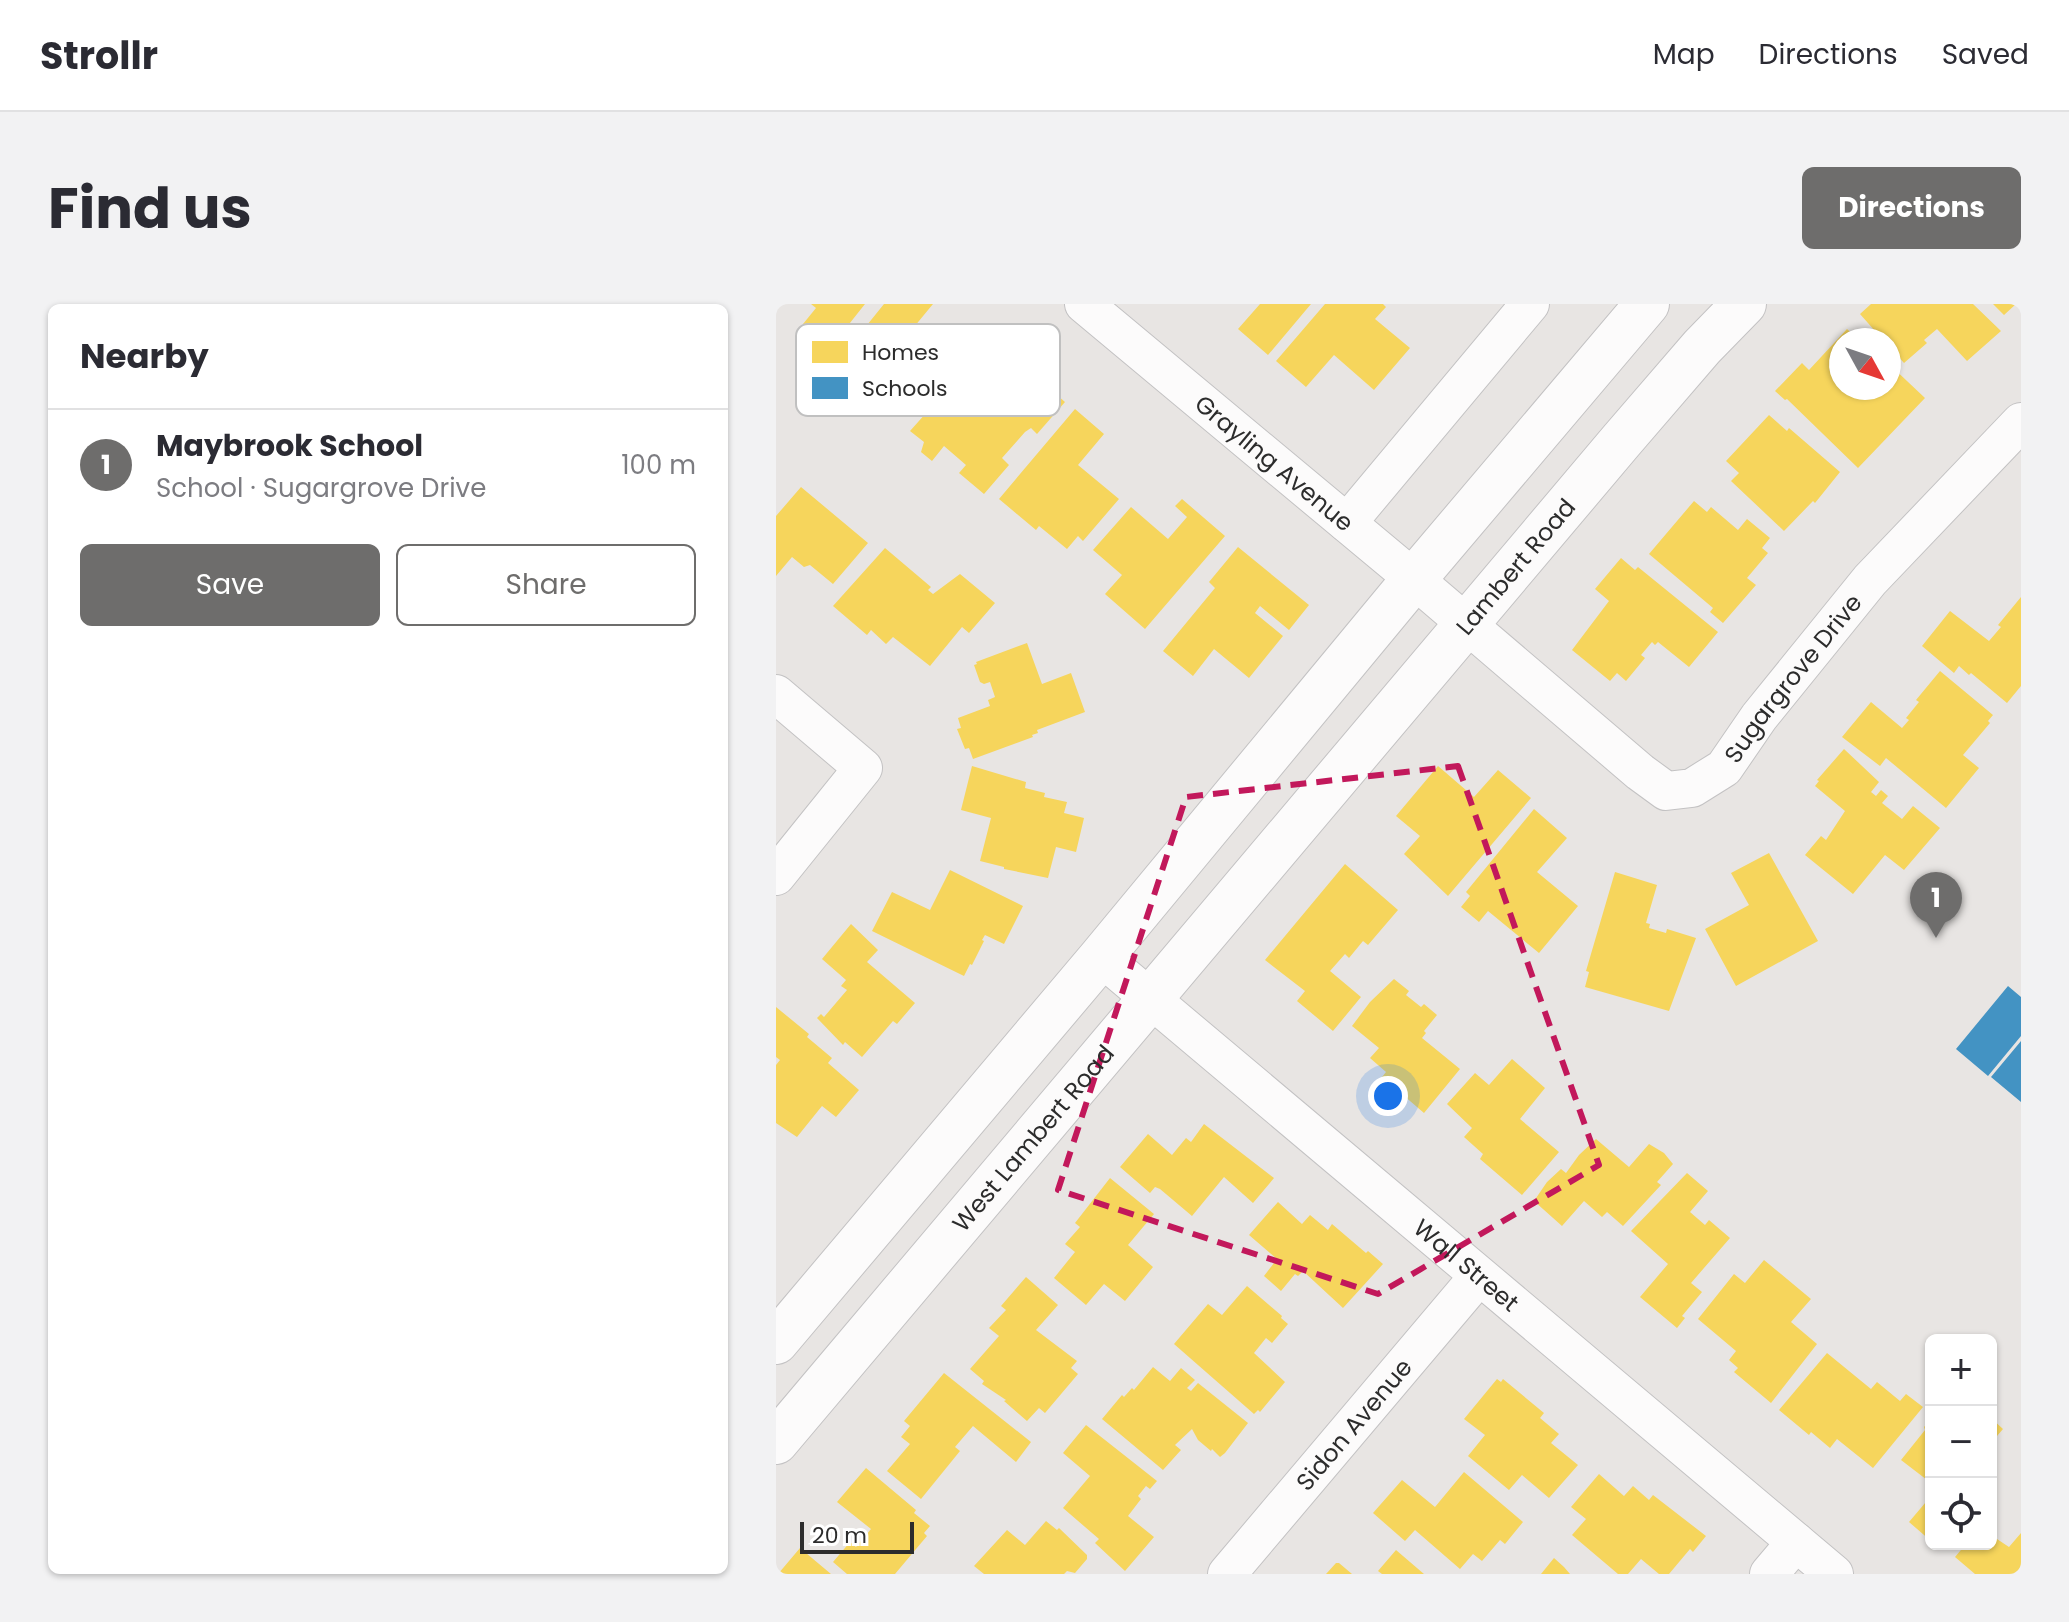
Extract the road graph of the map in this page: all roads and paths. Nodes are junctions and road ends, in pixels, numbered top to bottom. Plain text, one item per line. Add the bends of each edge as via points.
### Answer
1 (1084, 304) edge
2 (1530, 304) edge
3 (1647, 304) edge
4 (1744, 304) edge
5 (2021, 422) edge
6 (1347, 523) junction
7 (1414, 579) junction
8 (1466, 623) junction
9 (776, 694) edge
10 (1290, 834) joint
11 (776, 876) edge
12 (1101, 957) junction
13 (1149, 997) junction
14 (1479, 1276) junction
15 (776, 1342) edge
16 (776, 1442) edge
17 (1796, 1542) junction
18 (1227, 1574) edge
19 (1769, 1574) edge
20 (1834, 1574) edge

1 - 6 street, Grayling Avenue
2 - 6 street
3 - 7 main road
4 - 8 main road, Lambert Road
5 - 8 street, Sugargrove Drive via 1870,580 1724,768 1692,788 1666,791
6 - 7 street, Grayling Avenue
7 - 8 street, Grayling Avenue
7 - 12 main road
8 - 10 main road, Lambert Road
9 - 11 street via 863,768
10 - 13 main road, West Lambert Road
12 - 13 street, Wall Street
12 - 15 main road
13 - 14 street, Wall Street
13 - 16 main road, West Lambert Road
14 - 17 street, Wall Street
14 - 18 street, Sidon Avenue
17 - 19 street
17 - 20 street, Wall Street

